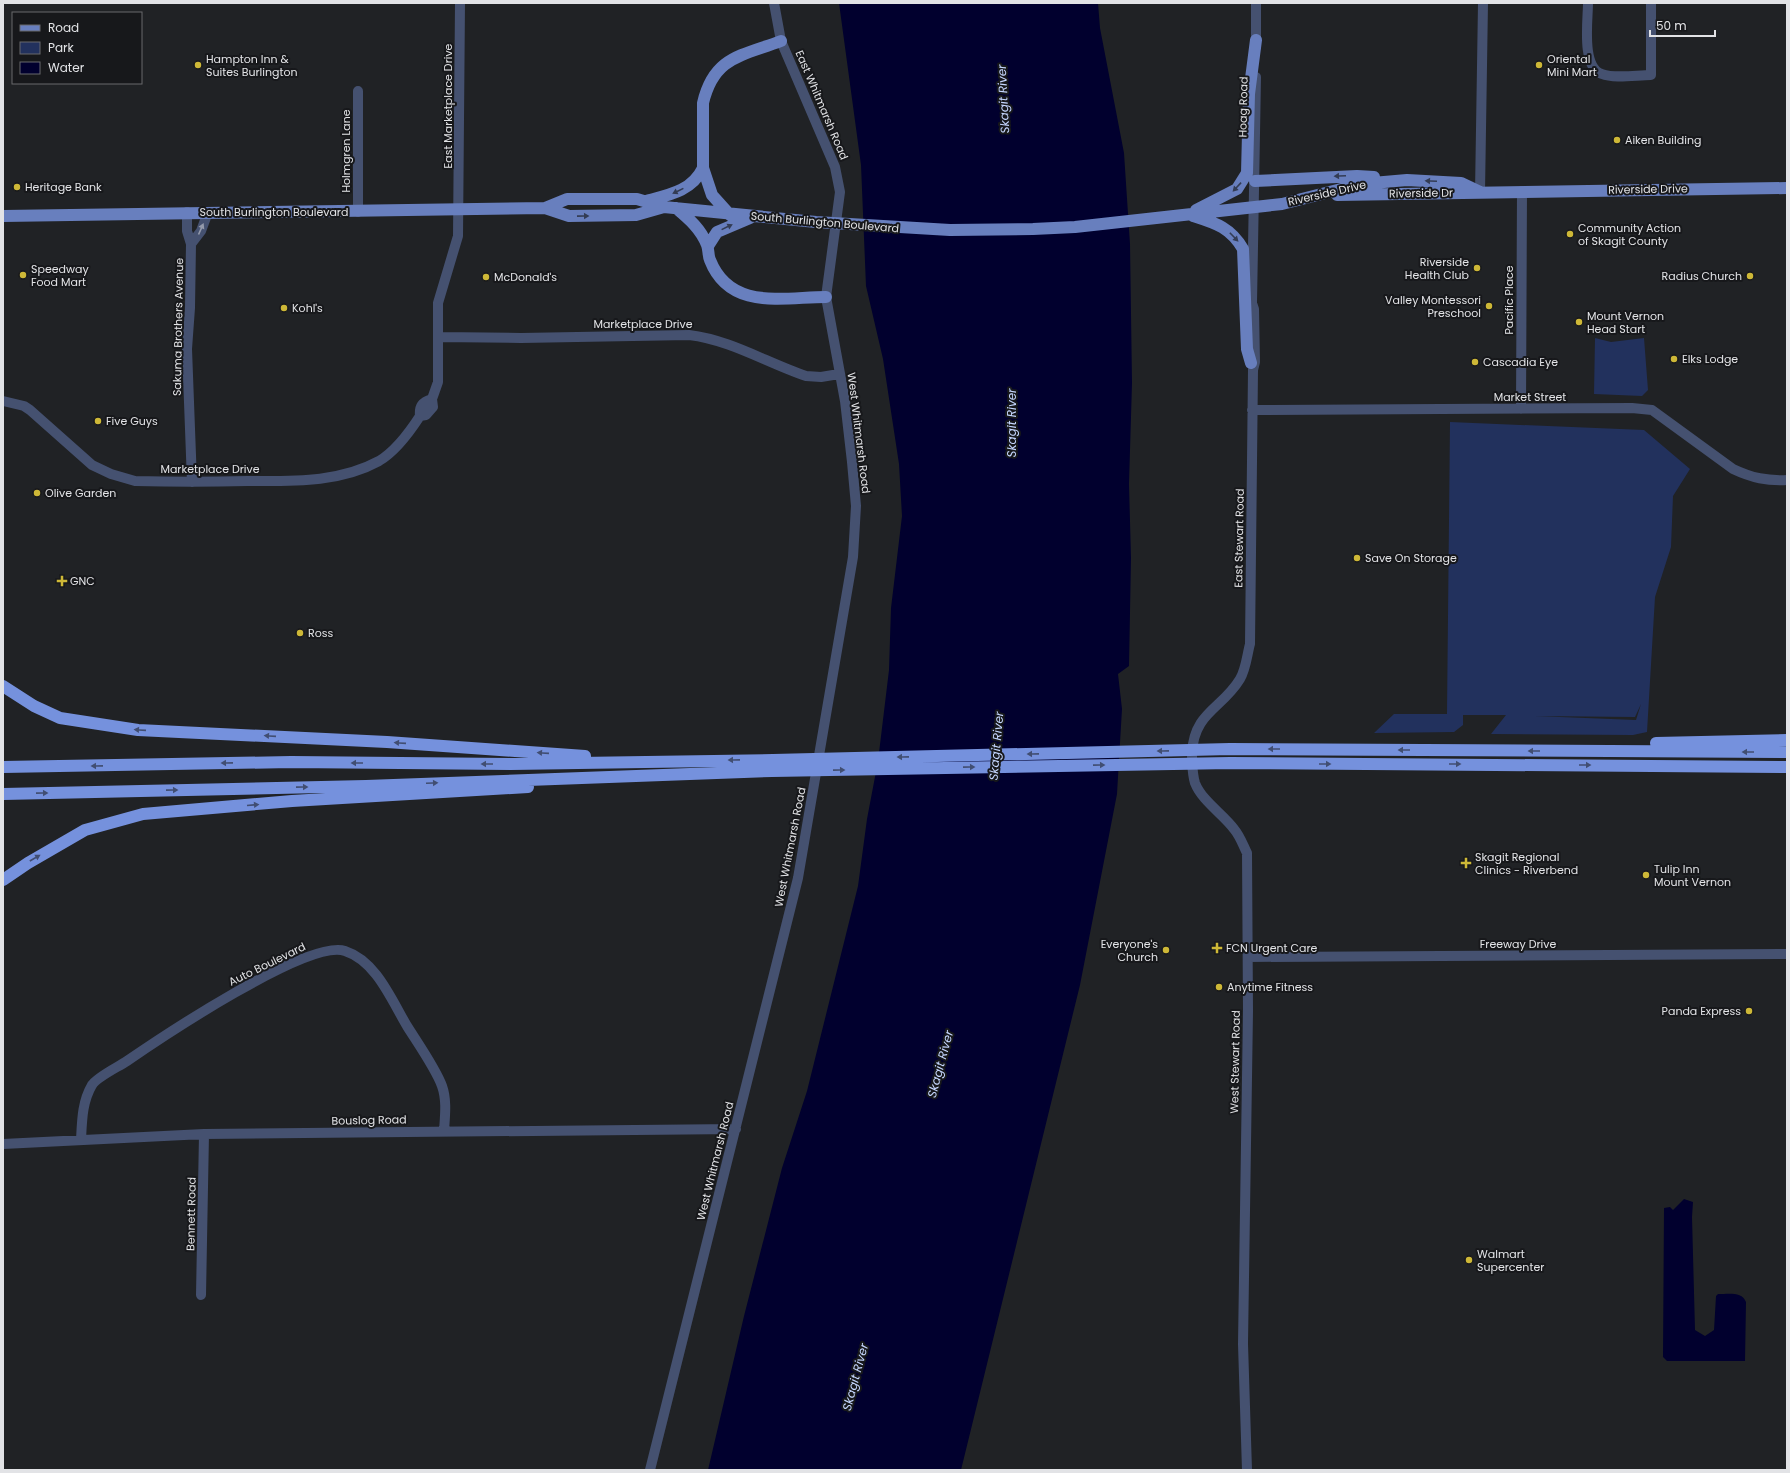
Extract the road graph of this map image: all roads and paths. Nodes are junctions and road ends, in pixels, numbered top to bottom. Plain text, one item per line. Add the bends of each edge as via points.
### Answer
1 (460, 3) edge
2 (774, 3) edge
3 (1256, 3) edge
4 (1484, 3) edge
5 (1588, 3) edge
6 (1651, 3) edge
7 (1256, 40) junction
8 (782, 41) junction
9 (358, 91) dead end
10 (704, 168) junction
11 (1407, 180) junction
12 (1255, 181) junction
13 (1787, 188) edge
14 (1522, 191) junction
15 (1480, 192) junction
16 (1314, 195) junction
17 (645, 202) junction
18 (670, 207) junction
19 (459, 208) junction
20 (545, 208) junction
21 (1254, 210) joint
22 (187, 212) junction
23 (208, 212) junction
24 (358, 212) junction
25 (1188, 214) junction
26 (730, 215) junction
27 (3, 216) edge
28 (752, 216) junction
29 (838, 217) joint
30 (987, 230) joint
31 (191, 244) junction
32 (708, 246) junction
33 (826, 297) junction
34 (438, 337) junction
35 (1252, 366) junction
36 (840, 374) junction
37 (432, 399) joint
38 (3, 401) edge
39 (1521, 408) junction
40 (1252, 410) junction
41 (1787, 480) edge
42 (192, 482) junction
43 (3, 686) edge
44 (1787, 740) edge
45 (1563, 751) junction
46 (1787, 752) edge
47 (1192, 756) joint
48 (638, 762) junction
49 (773, 765) junction
50 (1716, 766) junction
51 (1787, 766) edge
52 (3, 768) edge
53 (706, 773) junction
54 (1787, 773) edge
55 (3, 794) edge
56 (3, 880) edge
57 (1787, 954) edge
58 (1248, 957) junction
59 (736, 1129) junction
60 (444, 1131) junction
61 (204, 1134) junction
62 (81, 1140) junction
63 (3, 1144) edge
64 (201, 1295) dead end
65 (650, 1470) edge
66 (1247, 1470) edge

1 - 19 street, East Marketplace Drive
2 - 8 street, East Whitmarsh Road
3 - 7 street, Hoag Road
4 - 15 street
5 - 6 street via 1590,63 1594,70 1609,76 1651,75
7 - 12 street, Hoag Road
7 -> 25 main road via 1249,94 1247,173 1237,189
8 - 10 main road via 742,54 722,66 714,75 703,103
8 - 29 street, East Whitmarsh Road via 835,167 840,192
9 - 24 street, Holmgren Lane
10 -> 17 main road via 694,183 672,194
10 - 26 main road via 712,195
11 -> 12 main road via 1357,176
15 -> 11 main road, Riverside Drive via 1461,183
11 - 16 main road, Riverside Drive via 1361,184
12 - 21 street, Hoag Road
13 - 14 main road, Riverside Drive
14 - 15 main road, Riverside Drive
14 - 39 street, Pacific Place
15 - 16 main road, Riverside Dr
16 - 25 main road, Riverside Drive via 1282,204
17 - 18 main road, South Burlington Boulevard
17 - 20 main road, South Burlington Boulevard via 637,199 567,199
20 -> 18 main road, South Burlington Boulevard via 569,216 591,216 636,215
18 - 26 main road, South Burlington Boulevard
18 - 32 main road via 692,220
19 - 20 main road, South Burlington Boulevard
19 - 24 main road, South Burlington Boulevard
19 - 34 street, East Marketplace Drive via 458,236 438,304
21 - 35 street, East Stewart Road via 1250,309
22 - 23 main road, South Burlington Boulevard
22 - 27 main road, South Burlington Boulevard
22 - 31 street, Sakuma Brothers Avenue via 187,230
23 - 24 main road, South Burlington Boulevard
31 -> 23 street, Sakuma Brothers Avenue via 201,232
25 - 30 main road, Riverside Drive via 1075,227
25 -> 35 main road via 1219,224 1236,237 1243,249 1247,349
26 - 28 main road, South Burlington Boulevard
28 - 30 main road, South Burlington Boulevard via 942,230
32 -> 28 main road via 717,232
29 - 33 street, West Whitmarsh Road
31 - 42 street, Sakuma Brothers Avenue via 187,349
32 - 33 main road via 709,258 719,276 739,293 760,298
33 - 36 street, West Whitmarsh Road
34 - 36 street, Marketplace Drive via 689,334 723,342 806,376
34 - 37 street, East Marketplace Drive via 438,382
35 - 40 street, East Stewart Road
36 - 59 street, West Whitmarsh Road via 856,506 853,557 798,878
37 - 42 street, Marketplace Drive via 433,407 426,415 420,416 394,450 352,472 332,478 294,481
38 - 42 street, Marketplace Drive via 30,410 92,465 110,474 135,481
39 - 40 street, Market Street
39 - 41 street, Market Street via 1652,410 1733,469 1765,481
40 - 47 street, East Stewart Road via 1250,644 1240,678 1226,697 1197,727
48 -> 43 highway via 388,742 138,730 60,718 34,706
44 - 45 highway via 1641,744
46 -> 45 highway
45 -> 49 highway via 1230,749
47 - 58 street, West Stewart Road via 1196,784 1205,798 1236,831 1247,853
49 -> 48 highway
48 -> 52 highway via 291,762
49 -> 50 highway via 1230,763
49 - 53 highway
50 - 51 highway
50 - 54 highway
55 -> 53 highway via 366,786
56 -> 53 highway via 85,830 143,814 292,801 512,789
57 - 58 street, Freeway Drive
58 - 66 street, West Stewart Road via 1244,1364
59 - 60 street, Bouslog Road
59 - 65 street, West Whitmarsh Road
60 - 61 street, Bouslog Road
60 - 62 street, Auto Boulevard via 445,1104 442,1086 432,1068 378,977 360,958 339,950 307,956 252,982 93,1084 83,1106
61 - 62 street, Bouslog Road
61 - 64 street, Bennett Road
62 - 63 street, Bouslog Road

